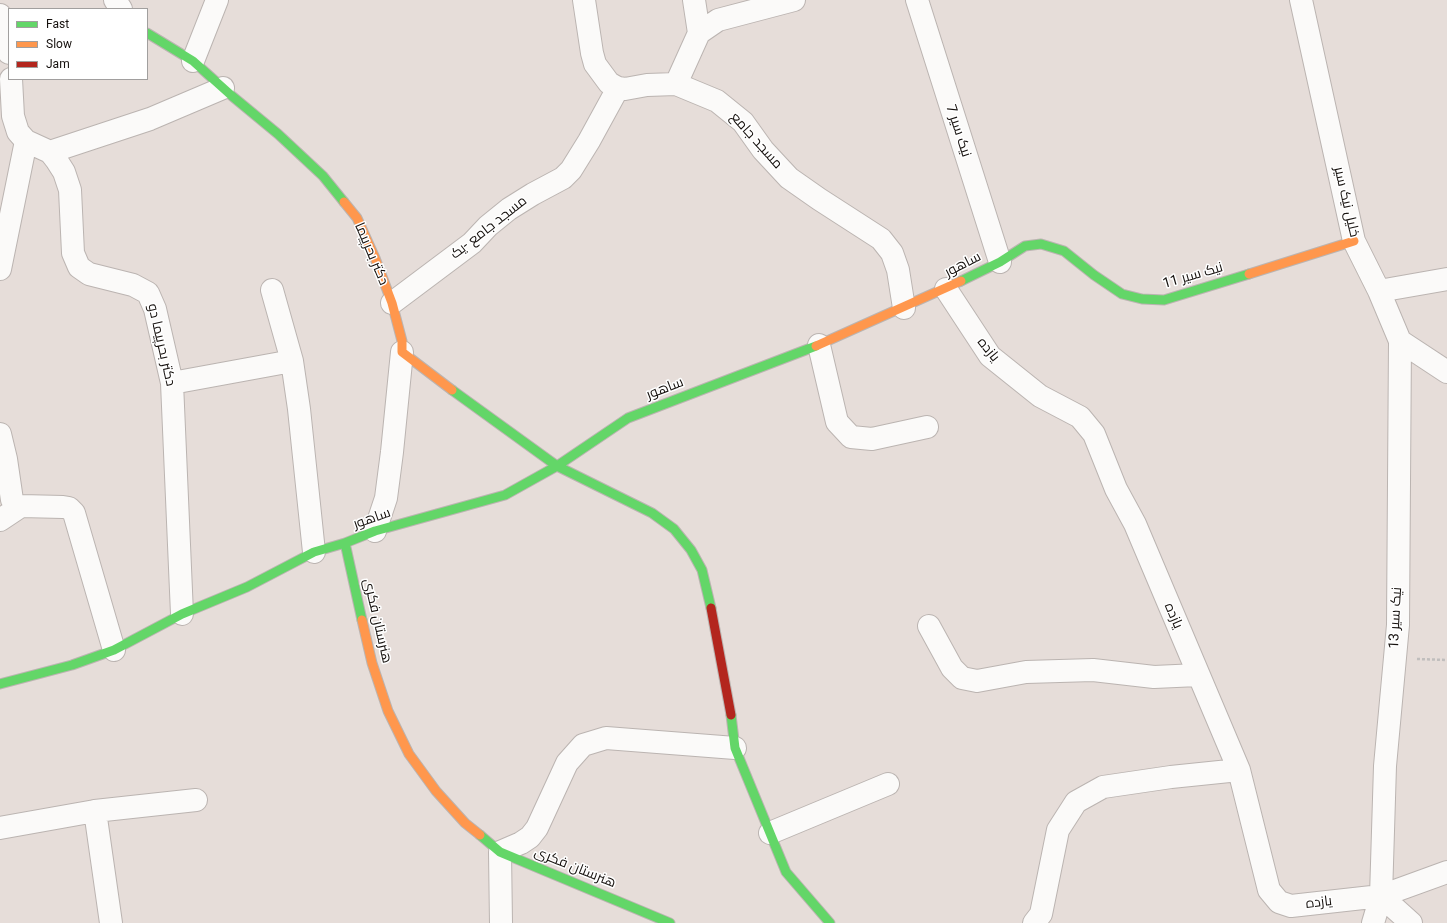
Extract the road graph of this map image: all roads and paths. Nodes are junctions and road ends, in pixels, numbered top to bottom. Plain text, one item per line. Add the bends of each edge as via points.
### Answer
1 (217, 0) edge
2 (584, 0) edge
3 (694, 0) edge
4 (794, 0) edge
5 (917, 0) edge
6 (1301, 0) edge
7 (0, 15) edge
8 (699, 33) junction
9 (148, 34) edge
10 (8, 43) edge
11 (193, 61) junction
12 (11, 80) edge
13 (676, 84) junction
14 (223, 88) junction
15 (618, 88) junction
16 (26, 141) junction
17 (50, 152) junction
18 (1354, 241) junction
19 (1000, 262) junction
20 (0, 265) edge
21 (1447, 279) edge
22 (946, 289) junction
23 (272, 290) dead end
24 (1379, 291) junction
25 (392, 302) junction
26 (904, 308) junction
27 (1400, 341) junction
28 (819, 345) junction
29 (402, 352) junction
30 (292, 361) junction
31 (1447, 372) edge
32 (172, 383) junction
33 (927, 427) dead end
34 (0, 434) edge
35 (557, 466) junction
36 (21, 506) junction
37 (0, 520) edge
38 (375, 531) junction
39 (345, 543) junction
40 (314, 552) junction
41 (182, 614) junction
42 (930, 626) dead end
43 (114, 650) junction
44 (1395, 658) junction
45 (1447, 660) edge
46 (1198, 674) junction
47 (0, 684) edge
48 (735, 748) junction
49 (1239, 770) junction
50 (888, 784) dead end
51 (196, 800) dead end
52 (96, 811) junction
53 (0, 828) edge
54 (770, 834) junction
55 (500, 852) junction
56 (1447, 872) edge
57 (1381, 896) junction
58 (111, 923) edge
59 (500, 923) edge
60 (670, 923) edge
61 (830, 923) edge
62 (1034, 923) edge
63 (1373, 923) edge
64 (1411, 923) edge

1 - 11 street
2 - 15 street via 595,64 609,83
3 - 8 street
4 - 8 street via 718,20
5 - 19 street, نیک سیر 7
6 - 18 street, خلیل نیک سیر
7 - 10 street via 6,24
8 - 13 street
9 - 11 street, دکتر بحرپیما
11 - 14 street, دکتر بحرپیما
12 - 16 street via 13,116 18,132
13 - 15 street, مسجد جامع
13 - 26 street, مسجد جامع via 717,101 743,122 763,150 789,178 881,238 892,254 898,270
14 - 17 street via 150,119
14 - 25 street, دکتر بحرپیما via 323,176 357,218
15 - 25 street, مسجد جامع -یک via 571,170 509,209 472,243
16 - 17 street, دکتر بحرپیما دو
16 - 20 street
17 - 32 street, دکتر بحرپیما دو via 64,172 70,190 73,253 79,267 89,274 133,285 148,292 155,309
18 - 19 street, نیک سیر 11 via 1164,300 1142,299 1122,294 1064,251 1041,244 1025,246
18 - 24 street, خلیل نیک سیر
19 - 22 street, ساهور
21 - 24 street
22 - 26 street, ساهور
22 - 46 street, یازده via 990,356 1040,396 1080,417 1094,434
23 - 30 street
24 - 27 street, خلیل نیک سیر
25 - 29 street, دکتر بحرپیما via 402,341
26 - 28 street, ساهور
27 - 31 street
27 - 44 street, نیک سیر 13 via 1398,625
28 - 33 street via 837,422 851,437 872,439
28 - 35 street, ساهور via 628,418
29 - 35 street
29 - 38 street via 386,498
30 - 32 street
30 - 40 street
32 - 41 street, دکتر بحرپیما دو
34 - 36 street via 12,500
35 - 38 street, ساهور via 505,495
35 - 48 street via 652,513 674,529 691,550 702,570 710,604 731,711
36 - 37 street
36 - 43 street via 63,507 74,513
38 - 39 street, ساهور
39 - 40 street
39 - 55 street, هنرستان فکری via 372,663 388,711 409,754 465,823
40 - 41 street via 247,587
41 - 43 street
42 - 46 street via 952,668 962,678 977,681 1026,672 1093,670 1154,677
43 - 47 street via 72,665
44 - 45 path
44 - 57 street, نیک سیر 13 via 1385,766
46 - 49 street, یازده
48 - 54 street
48 - 55 street via 606,738 583,745 567,763 537,828 521,842
49 - 57 street, یازده via 1269,890 1279,902 1291,906
49 - 62 street via 1103,787 1076,802 1058,830 1041,914
50 - 54 street
51 - 52 street
52 - 53 street
52 - 58 street
54 - 61 street via 786,872
55 - 59 street
55 - 60 street, هنرستان فکری
56 - 57 street, یازده
57 - 63 street, نیک سیر 13
57 - 64 street

